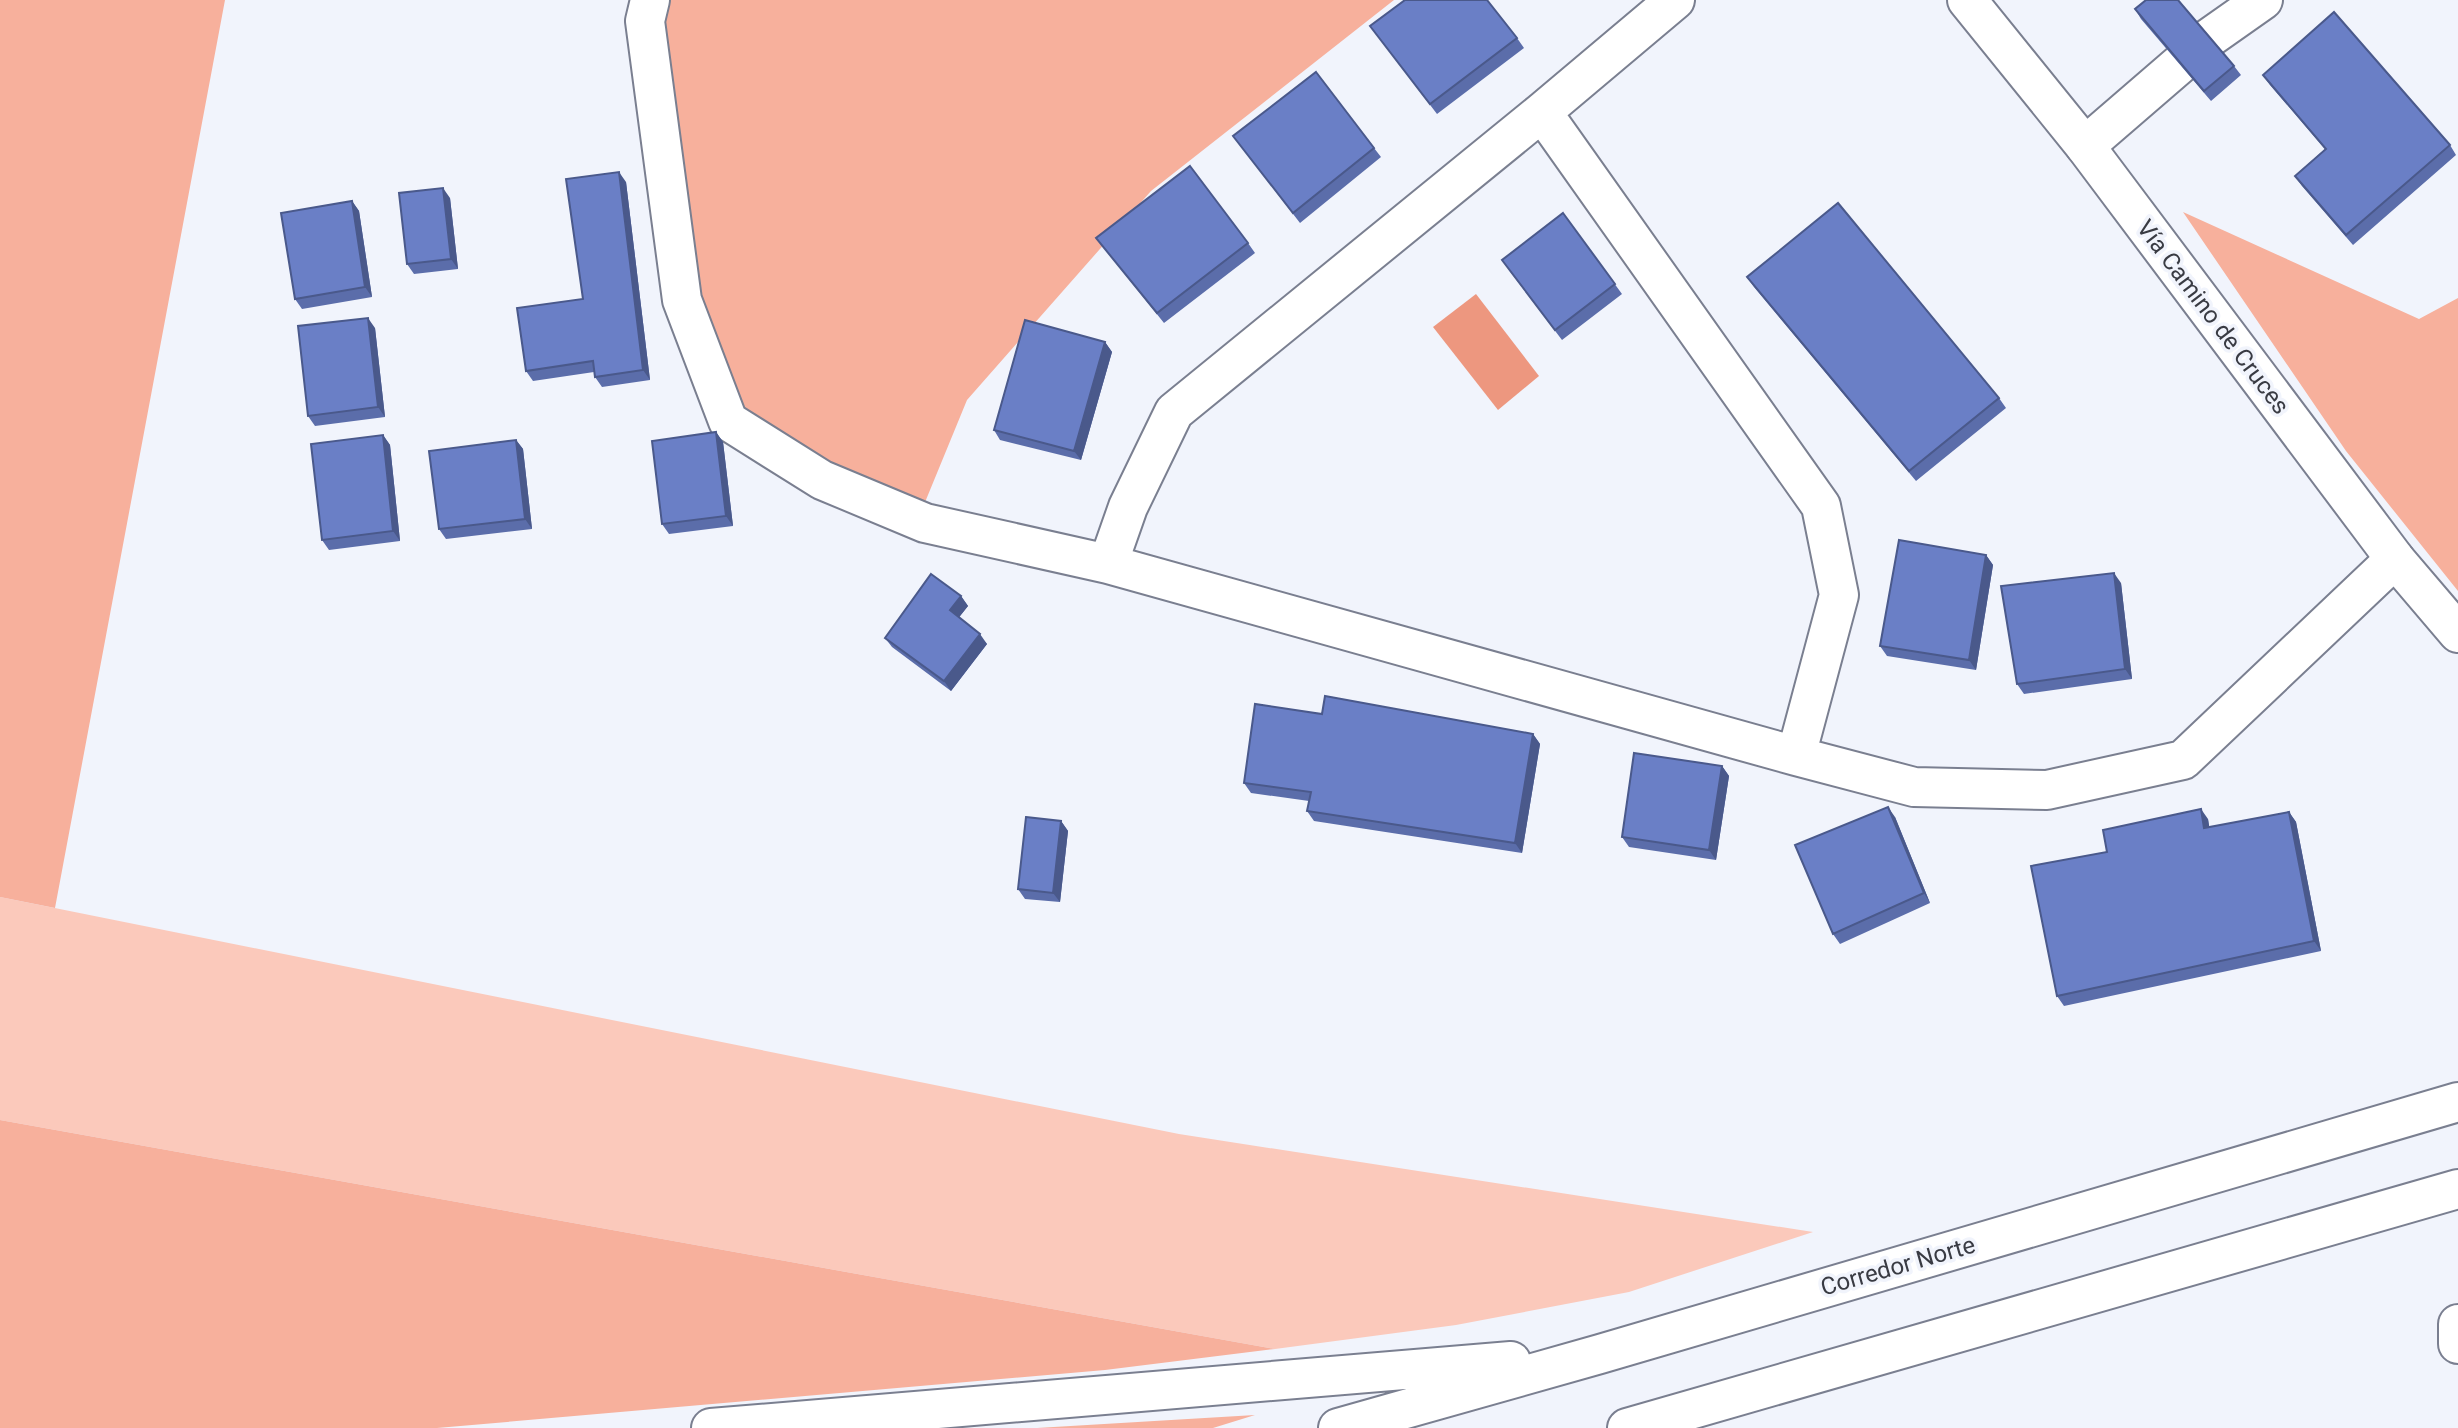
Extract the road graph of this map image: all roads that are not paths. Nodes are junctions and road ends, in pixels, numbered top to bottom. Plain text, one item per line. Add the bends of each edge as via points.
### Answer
1 (650, 0) edge
2 (1675, 0) edge
3 (1967, 0) edge
4 (2263, 0) edge
5 (2209, 38) edge
6 (2180, 64) edge
7 (1542, 112) junction
8 (2085, 146) junction
9 (2395, 559) junction
10 (1108, 564) junction
11 (2458, 633) edge
12 (1796, 757) junction
13 (2458, 1102) edge
14 (2458, 1189) edge
15 (2458, 1324) edge
16 (2458, 1344) edge
17 (1600, 1354) junction
18 (711, 1428) edge
19 (1338, 1428) edge
20 (1627, 1428) edge

1 - 10 main road via 645,21 682,300 727,421 822,480 925,523
2 - 7 main road
3 - 8 main road, Vía Camino de Cruces
4 - 5 main road
6 - 8 main road
7 - 10 main road via 1174,412 1128,507
7 - 12 main road via 1821,506 1839,595
8 - 9 main road, Vía Camino de Cruces
9 - 11 main road, Vía Camino de Cruces
9 - 12 main road via 2183,760 2047,790 1914,787
10 - 12 main road
13 - 17 main road, Corredor Norte
14 - 20 main road
15 - 16 main road
17 - 18 main road
17 - 19 main road, Corredor Norte

